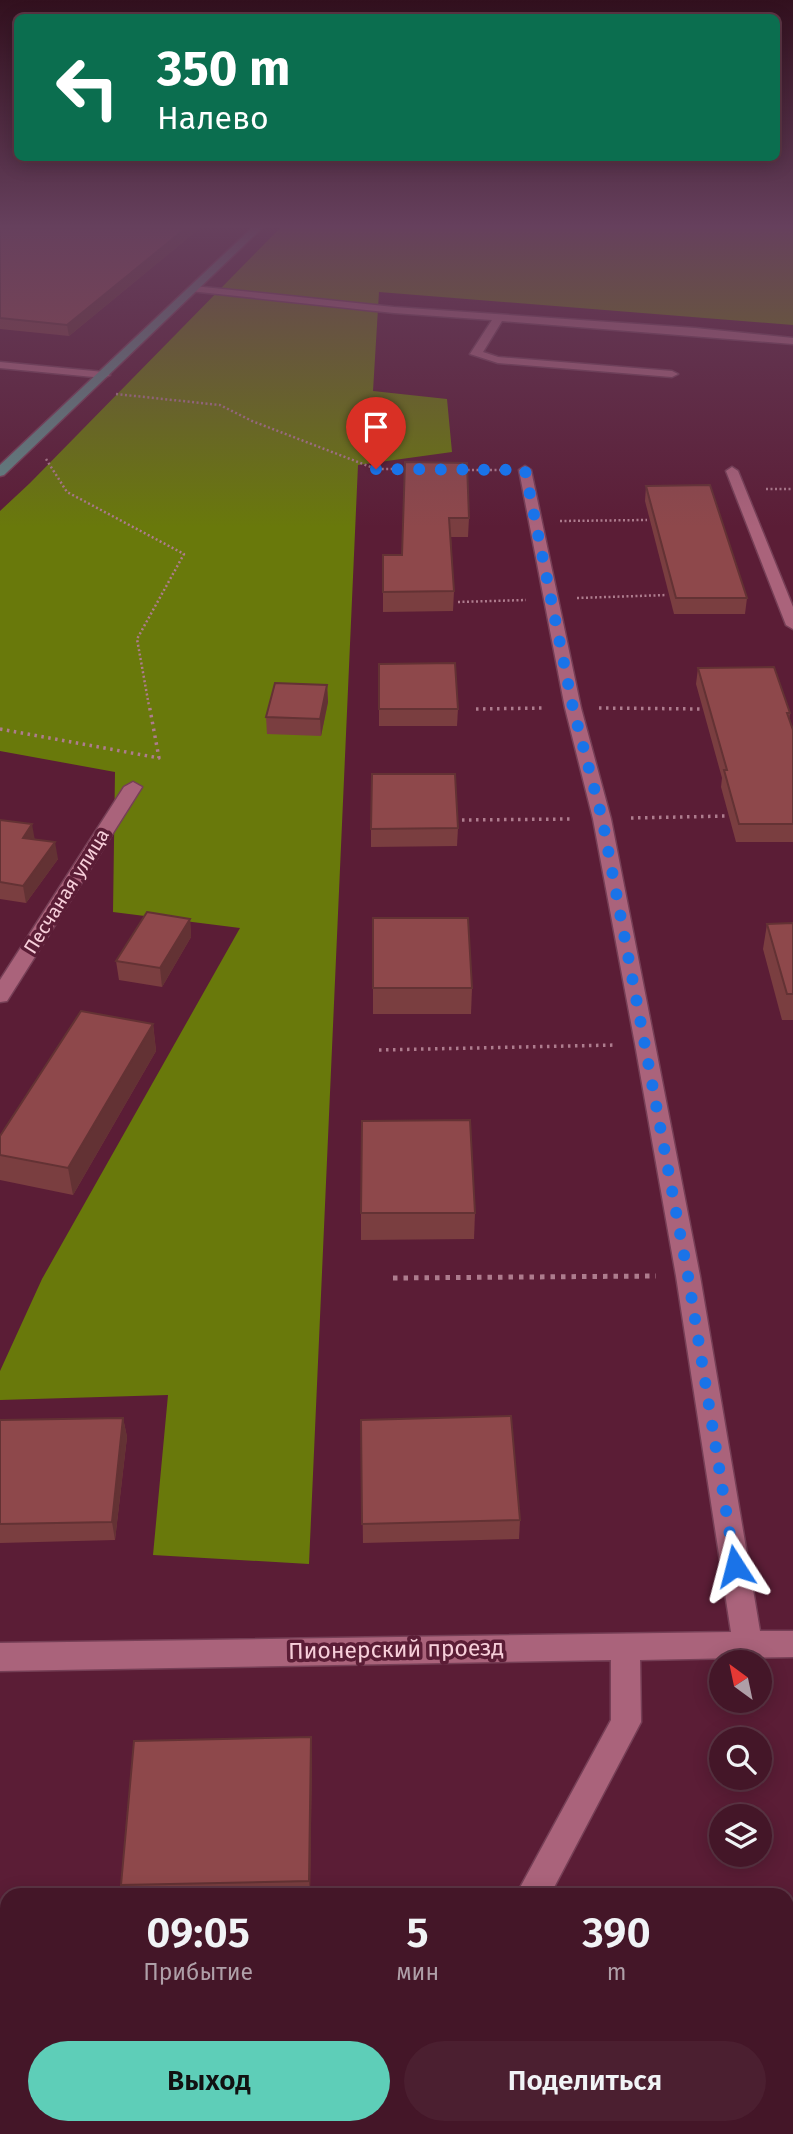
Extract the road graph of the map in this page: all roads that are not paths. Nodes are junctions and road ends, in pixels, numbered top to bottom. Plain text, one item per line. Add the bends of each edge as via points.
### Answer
1 (154, 328) edge
2 (493, 328) edge
3 (636, 328) edge
4 (793, 341) edge
5 (0, 365) edge
6 (672, 374) dead end
7 (104, 375) junction
8 (525, 470) road end
9 (732, 471) dead end
10 (0, 472) edge
11 (793, 625) edge
12 (133, 787) dead end
13 (0, 996) edge
14 (748, 1644) junction
15 (793, 1644) edge
16 (625, 1646) junction
17 (0, 1657) edge
18 (536, 1888) edge

1 - 7 main road
2 - 6 street via 476,354 498,360
3 - 4 street
5 - 7 street
7 - 10 main road
8 - 14 street via 573,708 602,818 645,1044
9 - 11 street
12 - 13 street, Песчаная улица
14 - 15 street, Пионерский проезд
14 - 16 street, Пионерский проезд
16 - 17 street, Пионерский проезд
16 - 18 street via 626,1722

